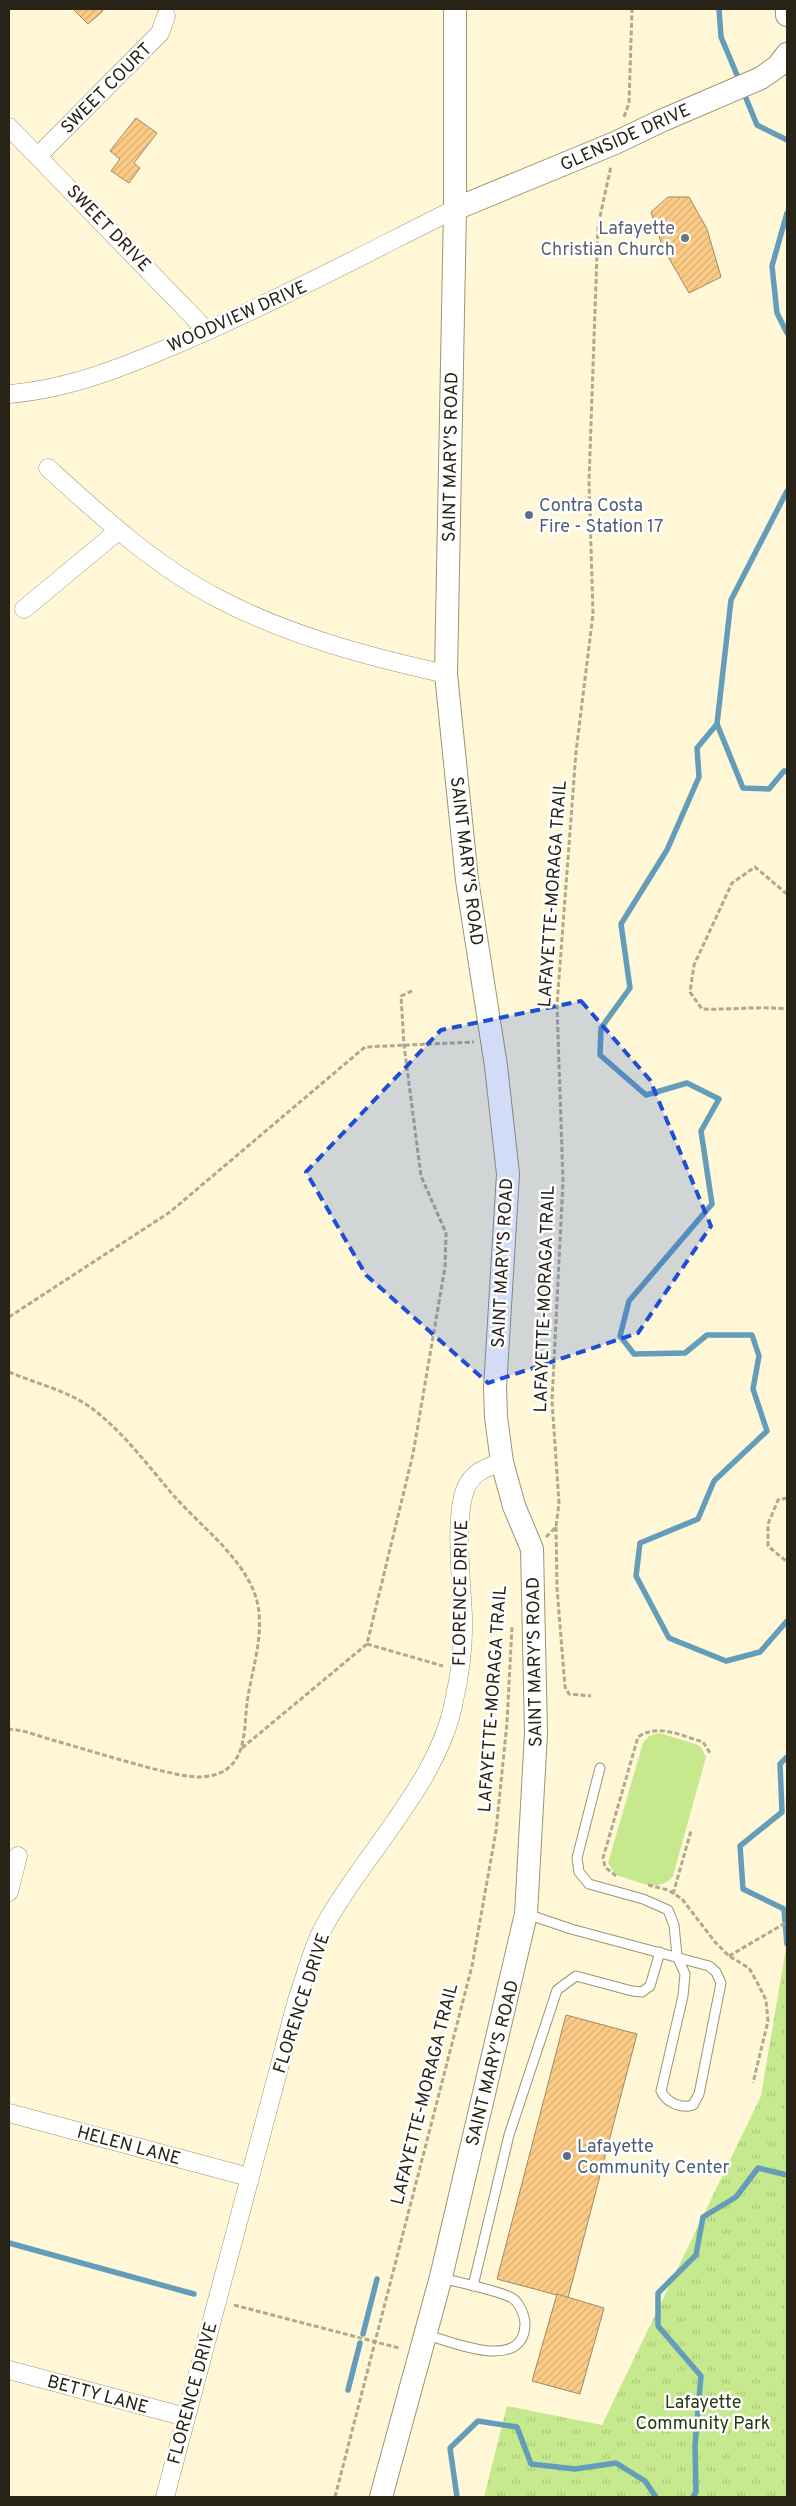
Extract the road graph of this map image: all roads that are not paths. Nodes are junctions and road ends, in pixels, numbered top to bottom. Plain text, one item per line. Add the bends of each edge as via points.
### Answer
1 (455, 9) edge
2 (786, 9) edge
3 (787, 15) edge
4 (166, 16) dead end
5 (787, 54) edge
6 (9, 127) edge
7 (38, 156) junction
8 (455, 209) junction
9 (207, 331) junction
10 (9, 394) edge
11 (48, 468) dead end
12 (118, 531) junction
13 (24, 609) dead end
14 (446, 674) junction
15 (502, 1462) junction
16 (600, 1768) dead end
17 (18, 1856) dead end
18 (9, 1892) edge
19 (526, 1914) junction
20 (660, 1952) junction
21 (677, 1956) junction
22 (9, 2113) edge
23 (249, 2177) junction
24 (440, 2278) junction
25 (472, 2286) junction
26 (425, 2334) junction
27 (9, 2370) edge
28 (186, 2417) junction
29 (165, 2497) edge
30 (381, 2497) edge

1 - 8 street, SAINT MARY'S ROAD
2 - 3 street
4 - 7 street, SWEET COURT via 160,33
5 - 8 street, GLENSIDE DRIVE via 778,66 760,78 615,144
6 - 7 street, SWEET DRIVE
7 - 9 street, SWEET DRIVE
8 - 9 street, WOODVIEW DRIVE
8 - 14 street, SAINT MARY'S ROAD
9 - 10 street, WOODVIEW DRIVE via 128,365 41,391
11 - 12 street
12 - 13 street
12 - 14 street via 164,565 219,599 266,620 372,658
14 - 15 street, SAINT MARY'S ROAD via 467,880 508,1174 495,1388
15 - 19 street, SAINT MARY'S ROAD via 514,1506 532,1549 536,1733
15 - 23 street, FLORENCE DRIVE via 473,1475 463,1498 460,1531 463,1621 459,1671 443,1739 427,1772 321,1933 297,2000
16 - 21 lane via 576,1858 579,1872 589,1884 643,1899 668,1910 674,1925
17 - 18 street
19 - 20 lane
19 - 24 street, SAINT MARY'S ROAD
20 - 21 lane
20 - 25 lane via 650,1986 642,1992 576,1976 558,1990 509,2135
21 - 21 lane via 685,1974 683,1996 661,2091 664,2098 687,2107 693,2105 698,2094 721,1983 709,1966
22 - 23 street, HELEN LANE
23 - 28 street, FLORENCE DRIVE
24 - 25 lane
24 - 26 street, SAINT MARY'S ROAD
25 - 26 lane via 512,2298 521,2309 525,2327 518,2344 498,2352 475,2349
26 - 30 street, SAINT MARY'S ROAD
27 - 28 street, BETTY LANE
28 - 29 street, FLORENCE DRIVE

